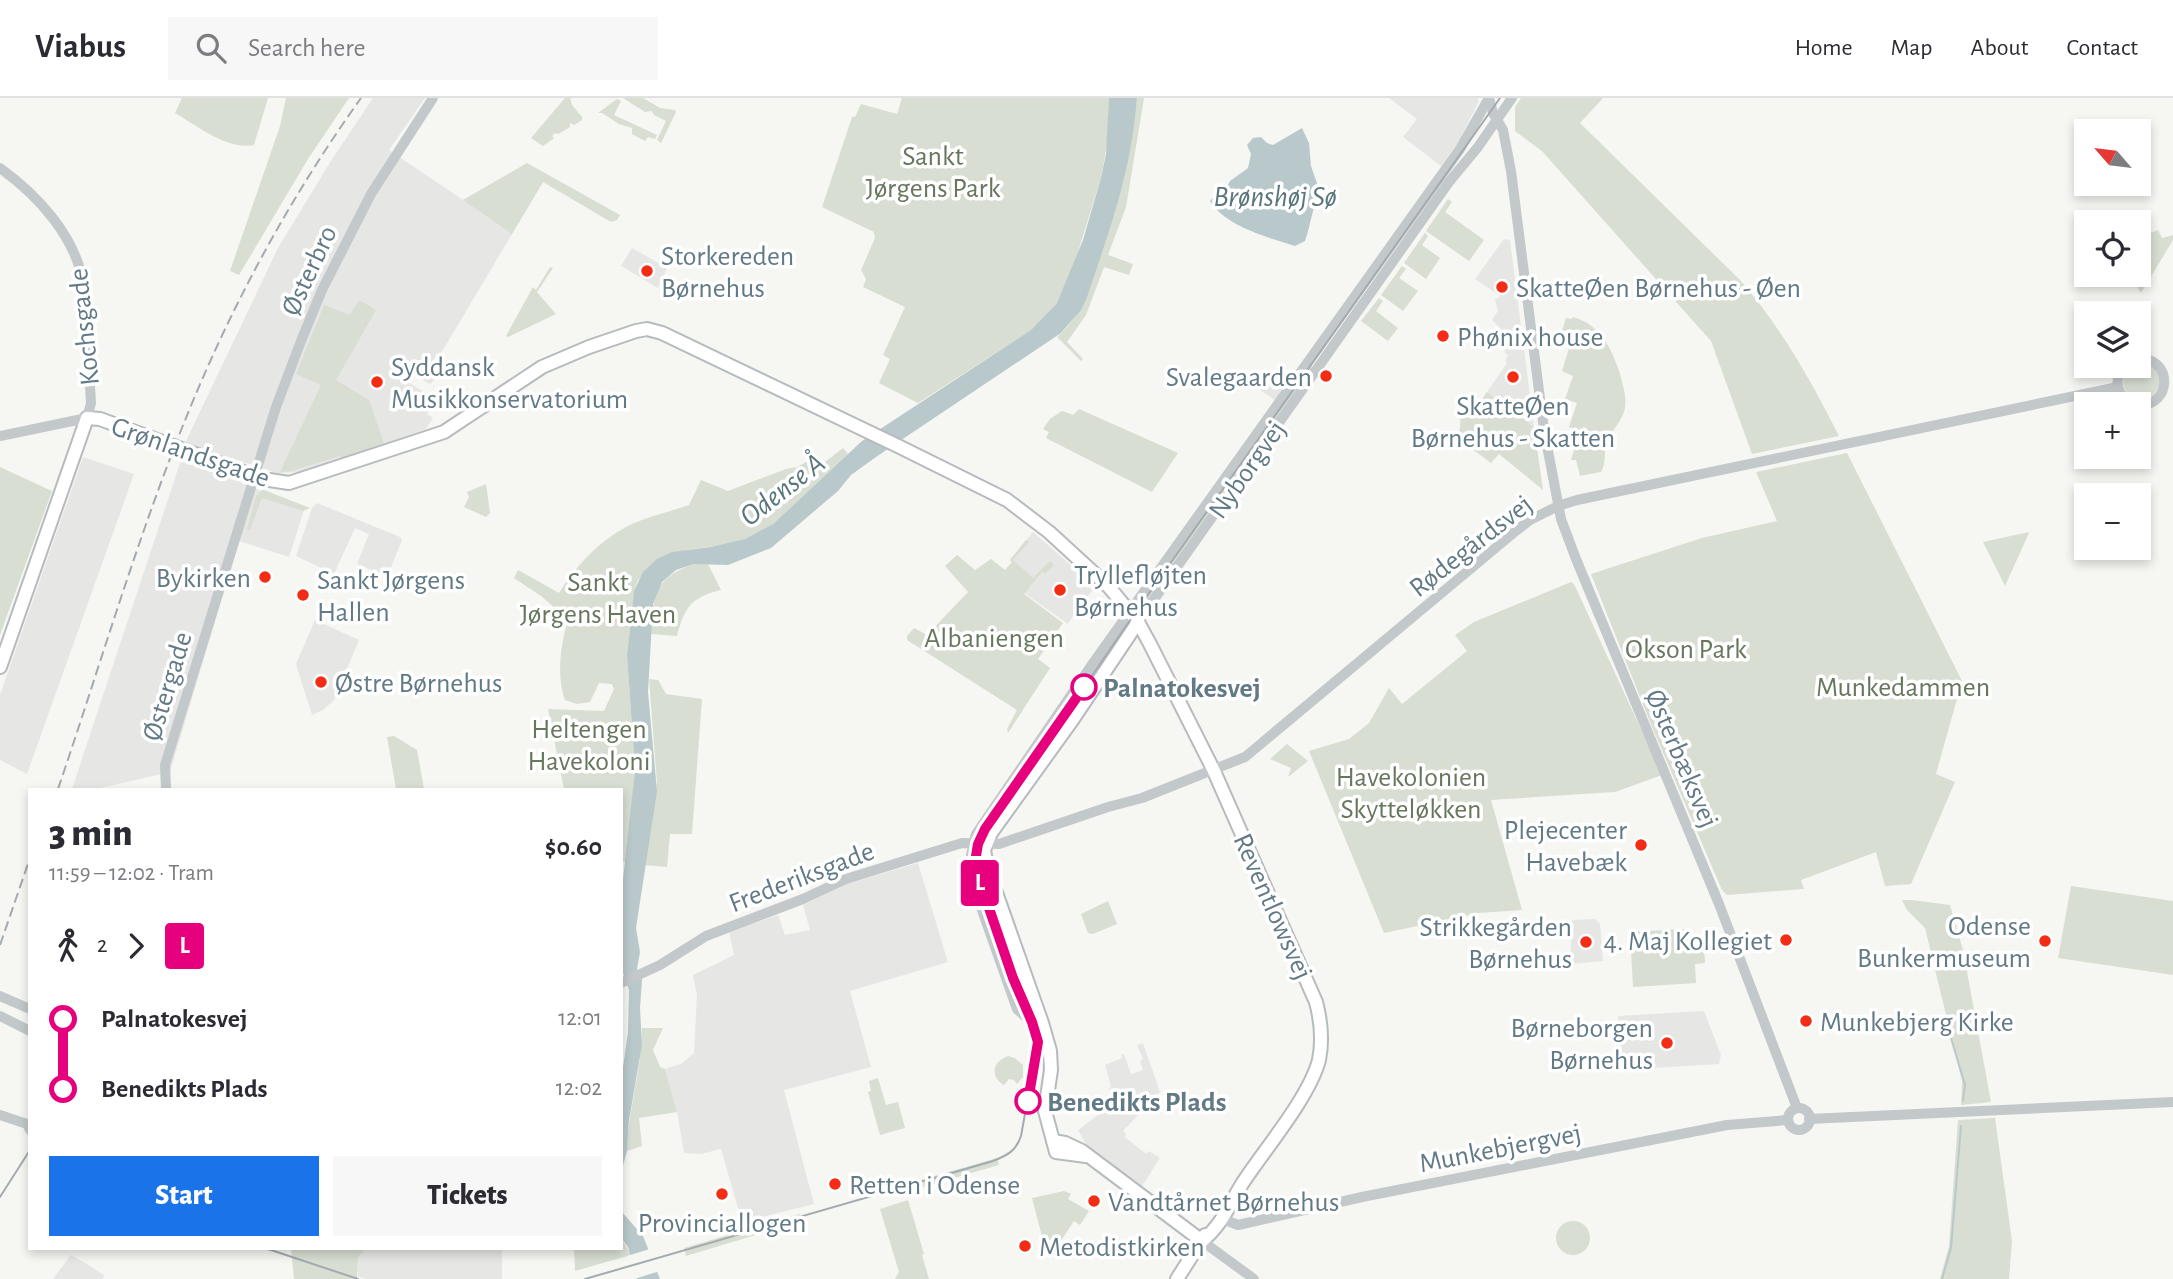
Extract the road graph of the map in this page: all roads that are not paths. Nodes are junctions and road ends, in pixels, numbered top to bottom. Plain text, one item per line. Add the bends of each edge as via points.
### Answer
1 (433, 98) edge
2 (1489, 98) edge
3 (1512, 98) edge
4 (1500, 116) junction
5 (0, 168) edge
6 (2151, 360) edge
7 (2118, 378) edge
8 (2169, 385) edge
9 (2118, 387) junction
10 (2120, 392) edge
11 (2151, 403) edge
12 (87, 418) junction
13 (0, 436) edge
14 (255, 476) junction
15 (1558, 506) junction
16 (1134, 614) junction
17 (0, 667) edge
18 (1213, 769) junction
19 (166, 788) edge
20 (979, 844) junction
21 (624, 982) edge
22 (0, 996) edge
23 (28, 1008) edge
24 (0, 1016) edge
25 (28, 1030) edge
26 (1045, 1036) junction
27 (2173, 1102) edge
28 (1797, 1108) junction
29 (0, 1115) edge
30 (1809, 1119) junction
31 (1788, 1120) junction
32 (28, 1124) edge
33 (1240, 1187) junction
34 (1223, 1219) junction
35 (1202, 1241) junction
36 (1177, 1279) edge
37 (1254, 1279) edge

1 - 14 street, Østerbro via 371,194 322,290 276,407
2 - 4 street, Østerbæksvej
2 - 16 street, Nyborgvej via 1460,149
3 - 4 street, Nyborgvej
4 - 15 street, Østerbæksvej
4 - 16 street, Nyborgvej
5 - 12 street, Kochsgade via 47,211 81,268 91,403
6 - 8 street
7 - 9 street
8 - 11 street
9 - 10 street
9 - 15 street, Rødegårdsvej
12 - 13 street
12 - 14 main road, Grønlandsgade
12 - 17 main road, Kochsgade
14 - 16 main road, Grønlandsgade via 289,483 435,436 542,367 606,340 647,329 1007,500 1049,532
14 - 19 street, Østergade via 165,765
15 - 18 street, Rødegårdsvej via 1517,530 1245,757
15 - 28 street, Østerbæksvej via 1720,904
16 - 18 main road, Reventlowsvej
16 - 20 main road, Nyborgvej
18 - 20 street, Rødegårdsvej via 1142,798 999,844
18 - 33 main road, Reventlowsvej via 1321,1018 1322,1043 1314,1076
20 - 21 street, Frederiksgade via 954,846 846,879 698,940
20 - 26 main road
20 - 26 street via 970,865 971,879 1017,1009
22 - 23 street
24 - 25 street
26 - 35 main road via 1051,1070 1045,1111 1054,1147 1086,1156
27 - 30 street
28 - 30 street via 1806,1111
28 - 31 street
29 - 32 street
30 - 31 street via 1800,1129
31 - 34 street, Munkebjergvej via 1727,1125 1238,1225
33 - 34 main road, Reventlowsvej
33 - 35 main road, Reventlowsvej
34 - 35 main road, Reventlowsvej
35 - 36 main road
35 - 37 street

